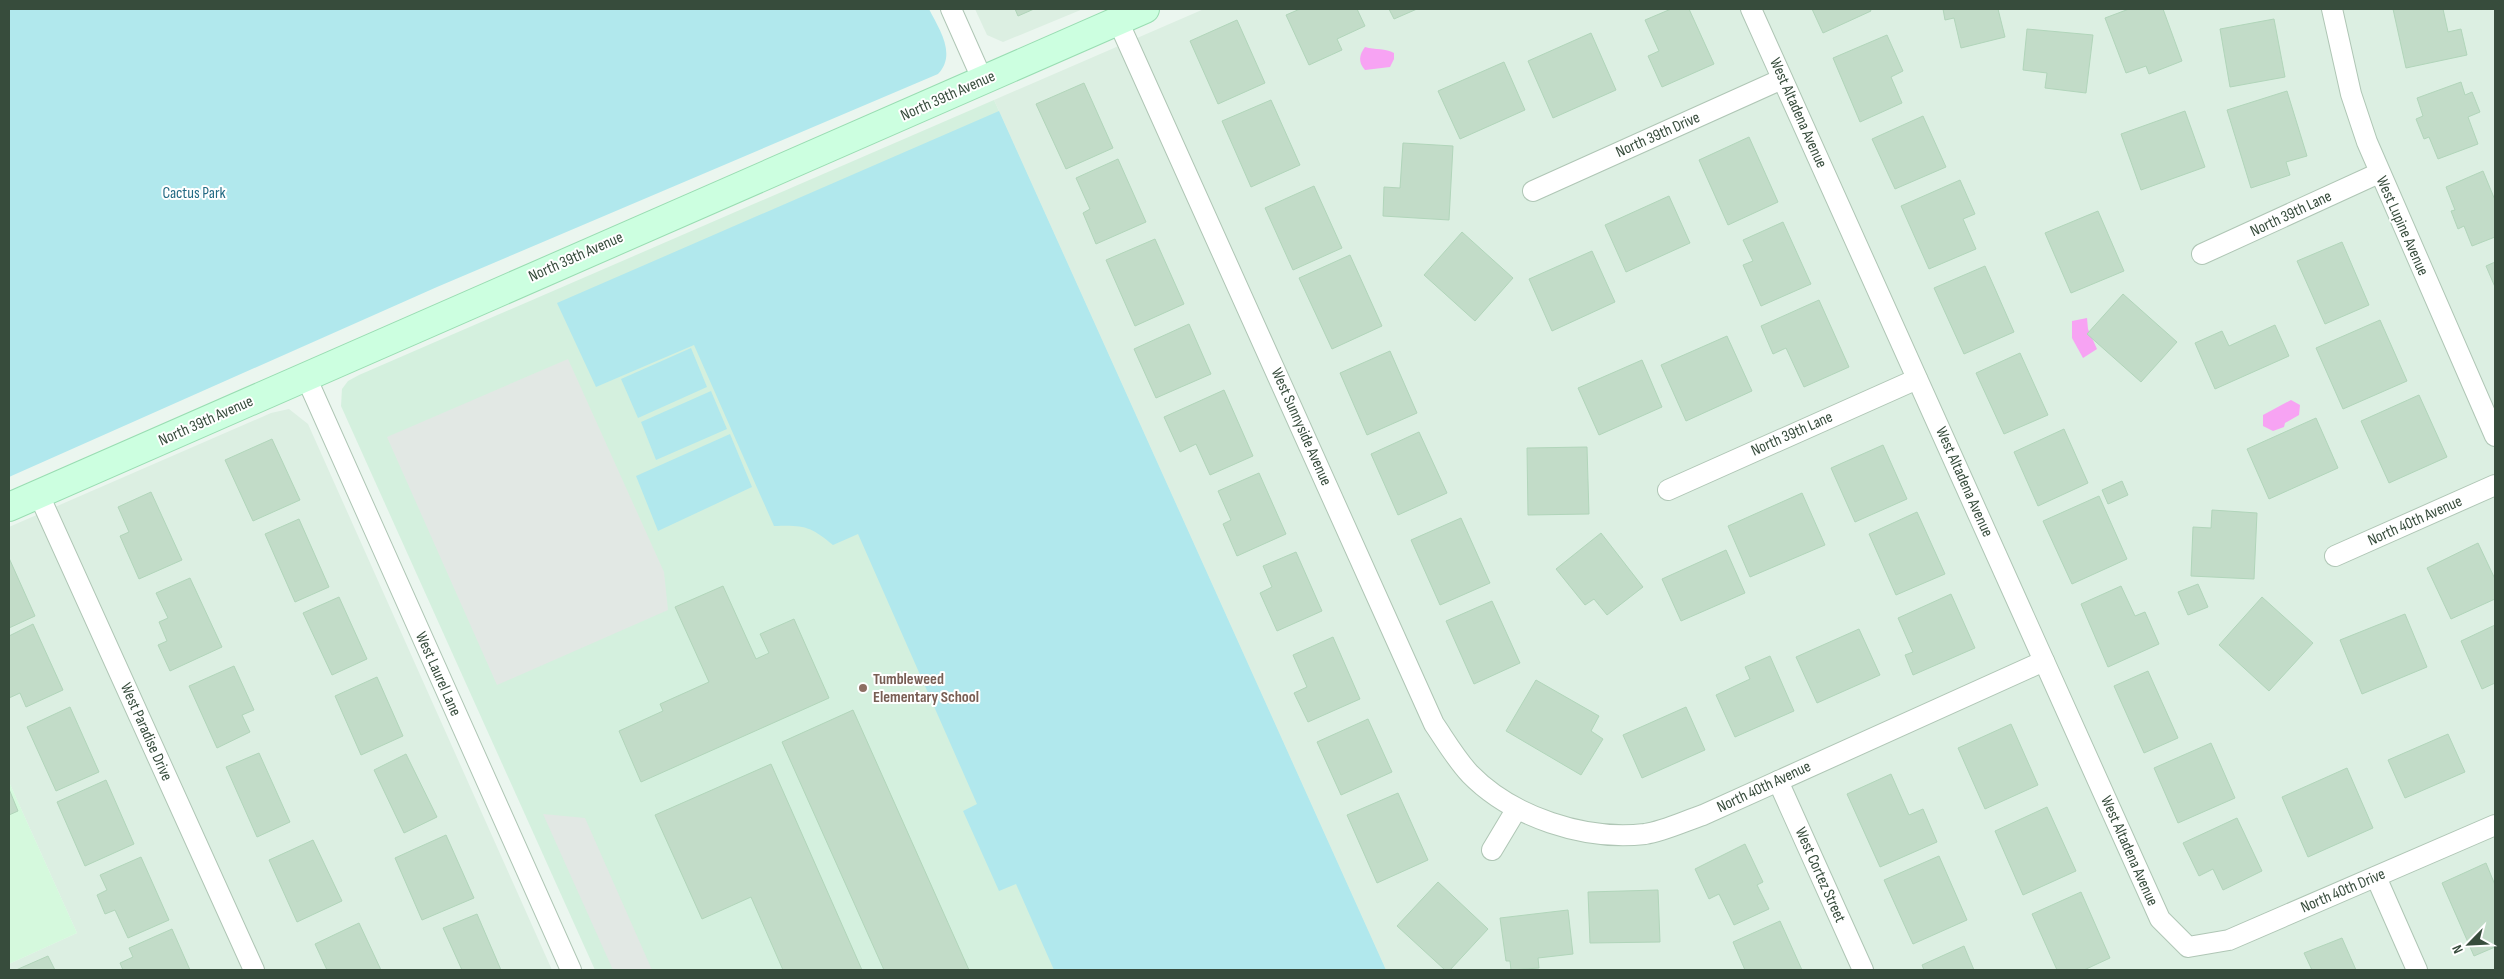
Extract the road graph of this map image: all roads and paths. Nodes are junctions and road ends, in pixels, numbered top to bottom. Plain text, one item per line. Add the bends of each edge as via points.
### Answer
1 (951, 9) edge
2 (1145, 9) edge
3 (1751, 9) edge
4 (2332, 9) edge
5 (1118, 21) junction
6 (1782, 79) junction
7 (983, 80) junction
8 (2379, 173) junction
9 (1533, 191) dead end
10 (2202, 254) dead end
11 (306, 378) junction
12 (1917, 379) junction
13 (2495, 436) edge
14 (2495, 485) edge
15 (1668, 490) dead end
16 (39, 494) junction
17 (9, 507) edge
18 (2335, 556) dead end
19 (2044, 661) junction
20 (1778, 780) junction
21 (1516, 810) junction
22 (2495, 825) edge
23 (1492, 850) dead end
24 (2376, 877) junction
25 (2188, 947) joint
26 (254, 970) edge
27 (572, 970) edge
28 (1863, 970) edge
29 (2417, 970) edge

1 - 7 street
2 - 5 street, North 39th Avenue
3 - 6 street, West Altadena Avenue
4 - 8 street, West Lupine Avenue via 2351,94
5 - 7 street, North 39th Avenue
5 - 21 street, West Sunnyside Avenue via 1434,724 1469,773
6 - 9 street, North 39th Drive
6 - 12 street, West Altadena Avenue
7 - 11 street, North 39th Avenue
8 - 10 street, North 39th Lane
8 - 13 street, West Lupine Avenue
11 - 16 street, North 39th Avenue
11 - 27 street, West Laurel Lane
12 - 15 street, North 39th Lane
12 - 19 street, West Altadena Avenue
14 - 18 street, North 40th Avenue
16 - 17 street, North 39th Avenue
16 - 26 street, West Paradise Drive
19 - 20 street, North 40th Avenue
19 - 25 street, West Altadena Avenue via 2160,919
20 - 21 street, North 40th Avenue via 1703,815 1646,834 1593,834
20 - 28 street, West Cortez Street
21 - 23 street
22 - 24 street, North 40th Drive
24 - 25 street, North 40th Drive via 2229,940
24 - 29 street

